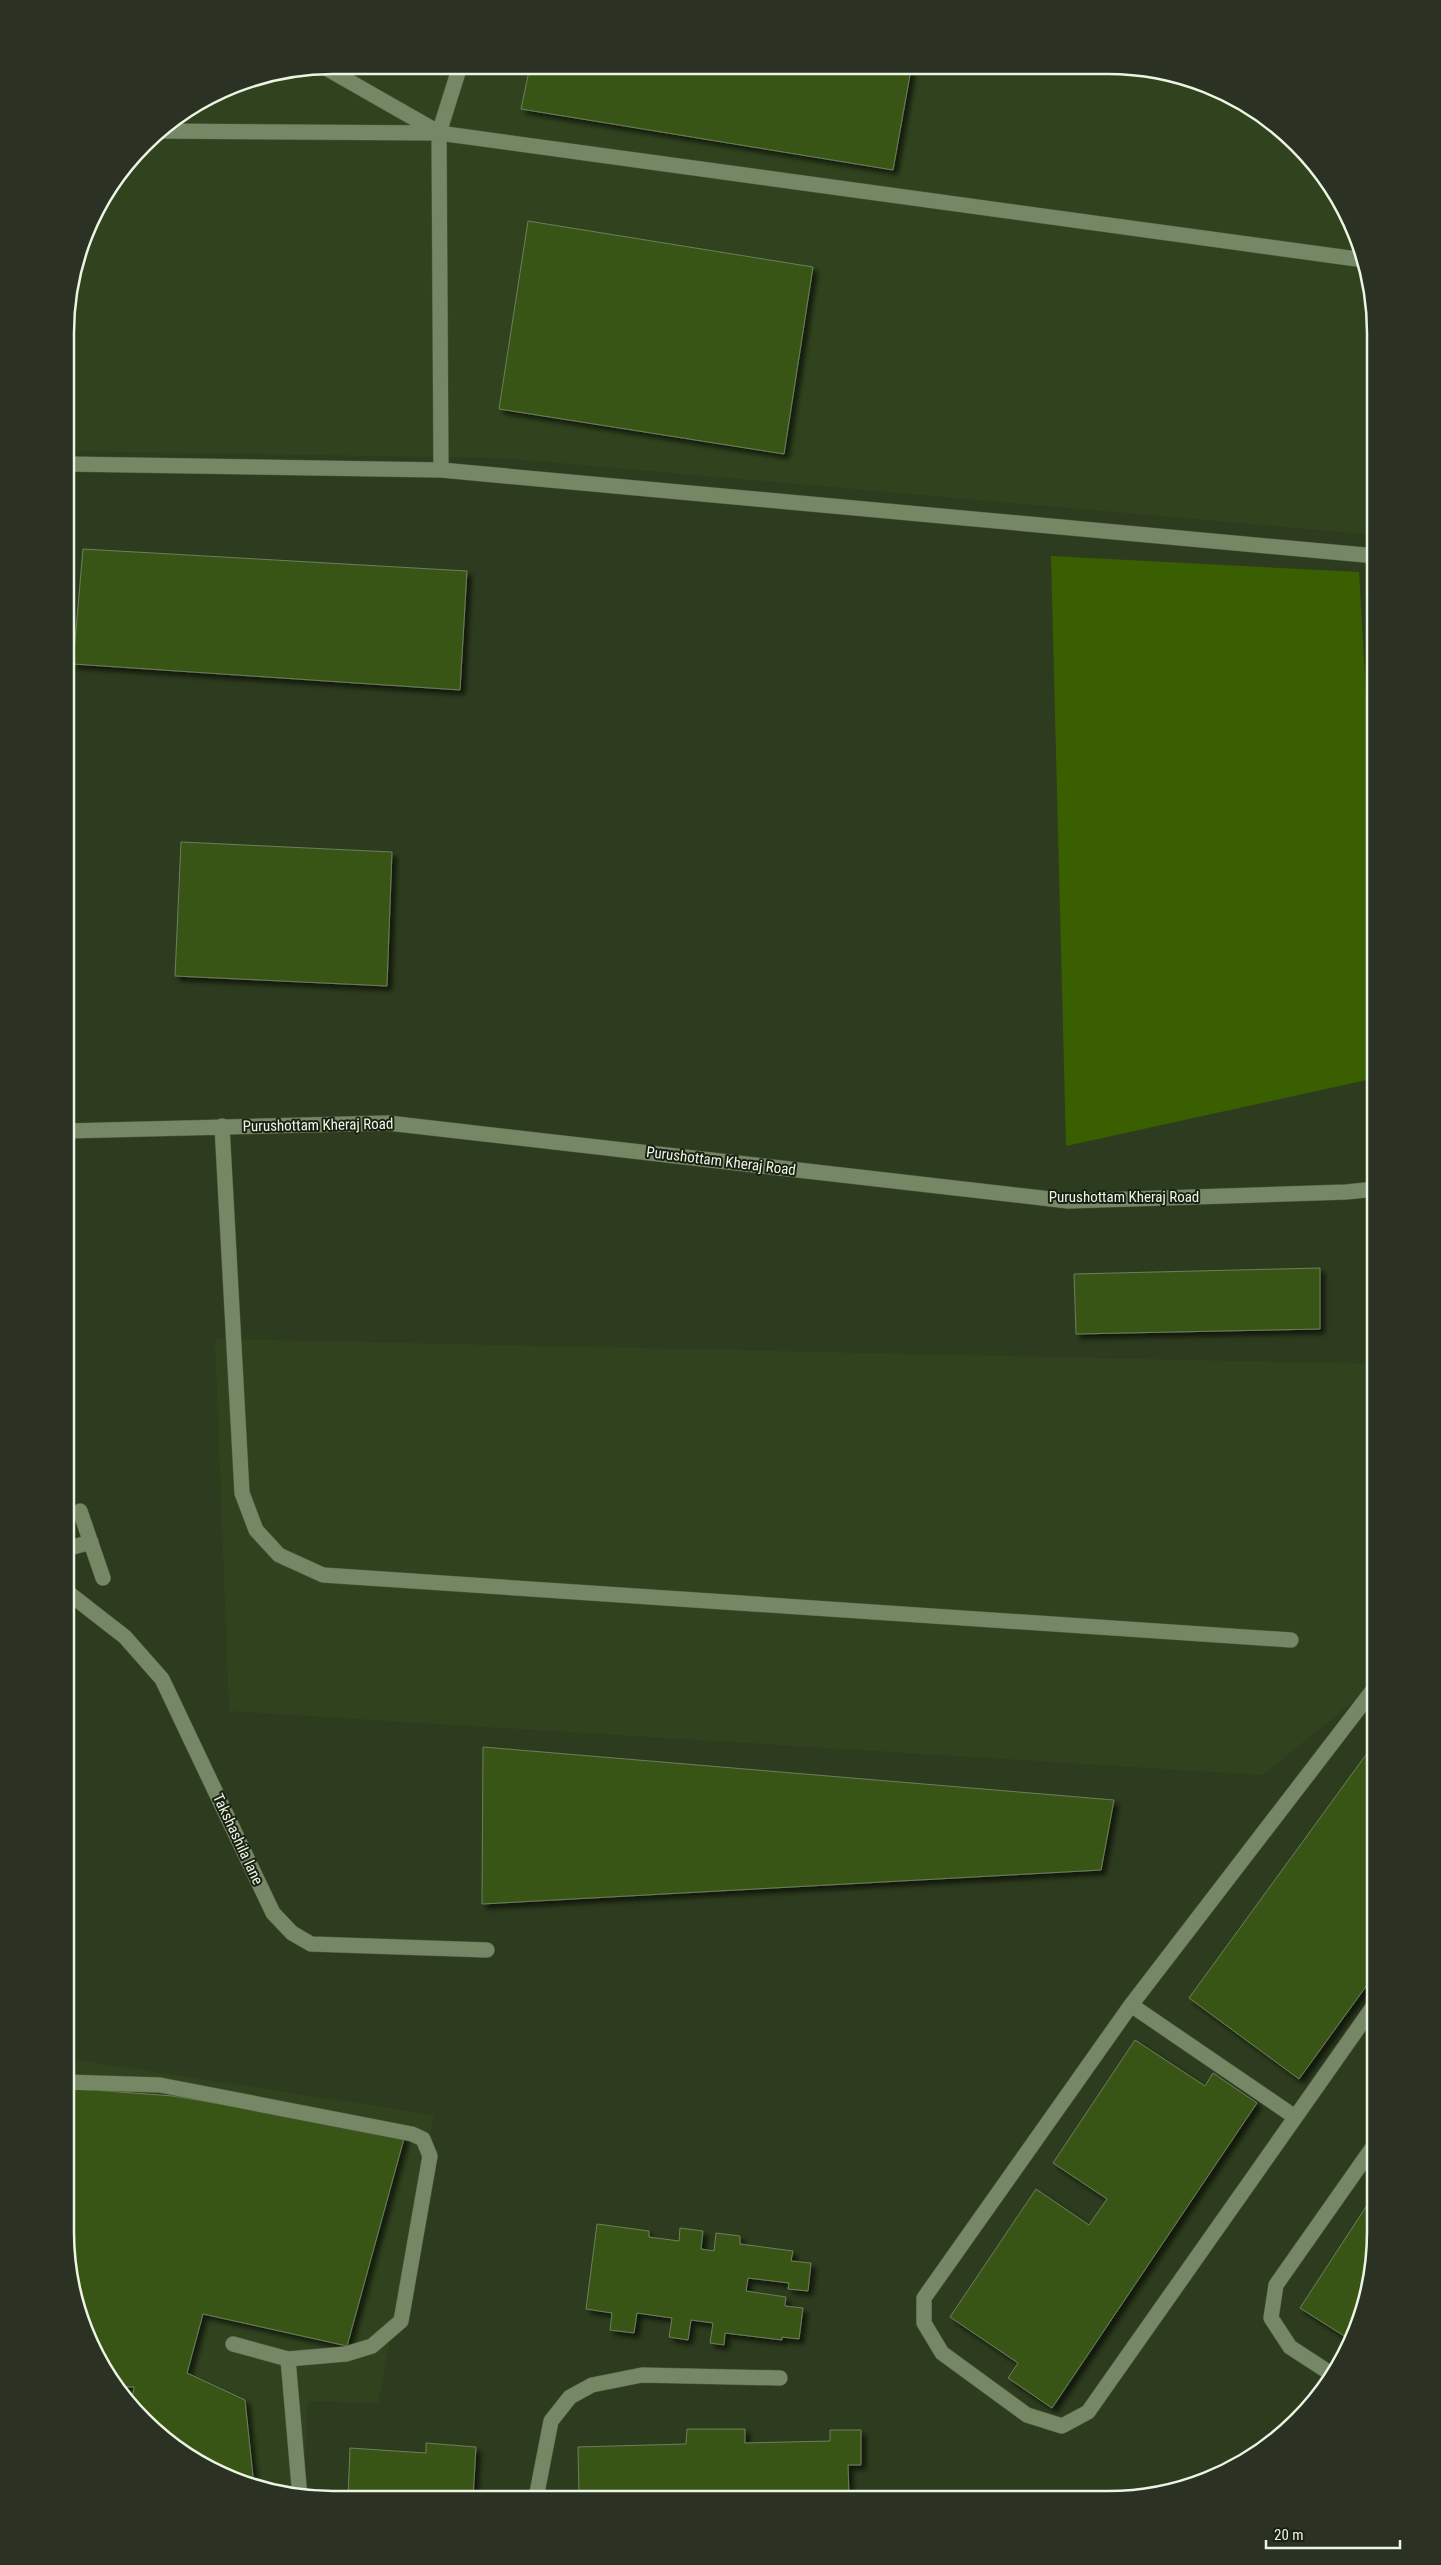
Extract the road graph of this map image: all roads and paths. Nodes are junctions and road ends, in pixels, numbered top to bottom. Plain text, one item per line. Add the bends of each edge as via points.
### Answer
1 (336, 74) edge
2 (458, 74) edge
3 (169, 132) edge
4 (440, 133) junction
5 (1356, 259) edge
6 (74, 464) edge
7 (441, 470) junction
8 (1367, 555) edge
9 (222, 1126) junction
10 (74, 1131) edge
11 (1367, 1190) edge
12 (80, 1511) dead end
13 (91, 1542) junction
14 (74, 1547) edge
15 (103, 1578) dead end
16 (74, 1597) edge
17 (1291, 1640) dead end
18 (1367, 1698) edge
19 (487, 1950) dead end
20 (1131, 2006) junction
21 (1367, 2016) edge
22 (74, 2082) edge
23 (1294, 2117) junction
24 (1367, 2155) edge
25 (233, 2344) dead end
26 (288, 2359) junction
27 (1327, 2371) edge
28 (780, 2378) dead end
29 (299, 2489) edge
30 (537, 2491) edge

1 - 4 street
2 - 4 street
3 - 4 street
4 - 5 street
4 - 7 street
6 - 7 street
7 - 8 street
9 - 10 street, Purushottam Kheraj Road
9 - 11 street, Purushottam Kheraj Road via 388,1123 1068,1201
9 - 17 street via 242,1493 256,1530 279,1555 323,1576
12 - 13 street
13 - 14 street
13 - 15 street
16 - 19 street, Takshashila lane via 125,1637 162,1679 274,1913 292,1933 312,1944
18 - 20 street
20 - 23 street
20 - 23 street via 924,2298 924,2323 942,2353 1027,2415 1062,2426 1088,2412
21 - 23 street
22 - 26 street via 160,2085 412,2134 423,2139 430,2156 401,2321 372,2346 346,2354
24 - 27 street via 1276,2285 1271,2318 1290,2347
25 - 26 street
26 - 29 street
28 - 30 street via 642,2375 592,2385 570,2397 551,2421

